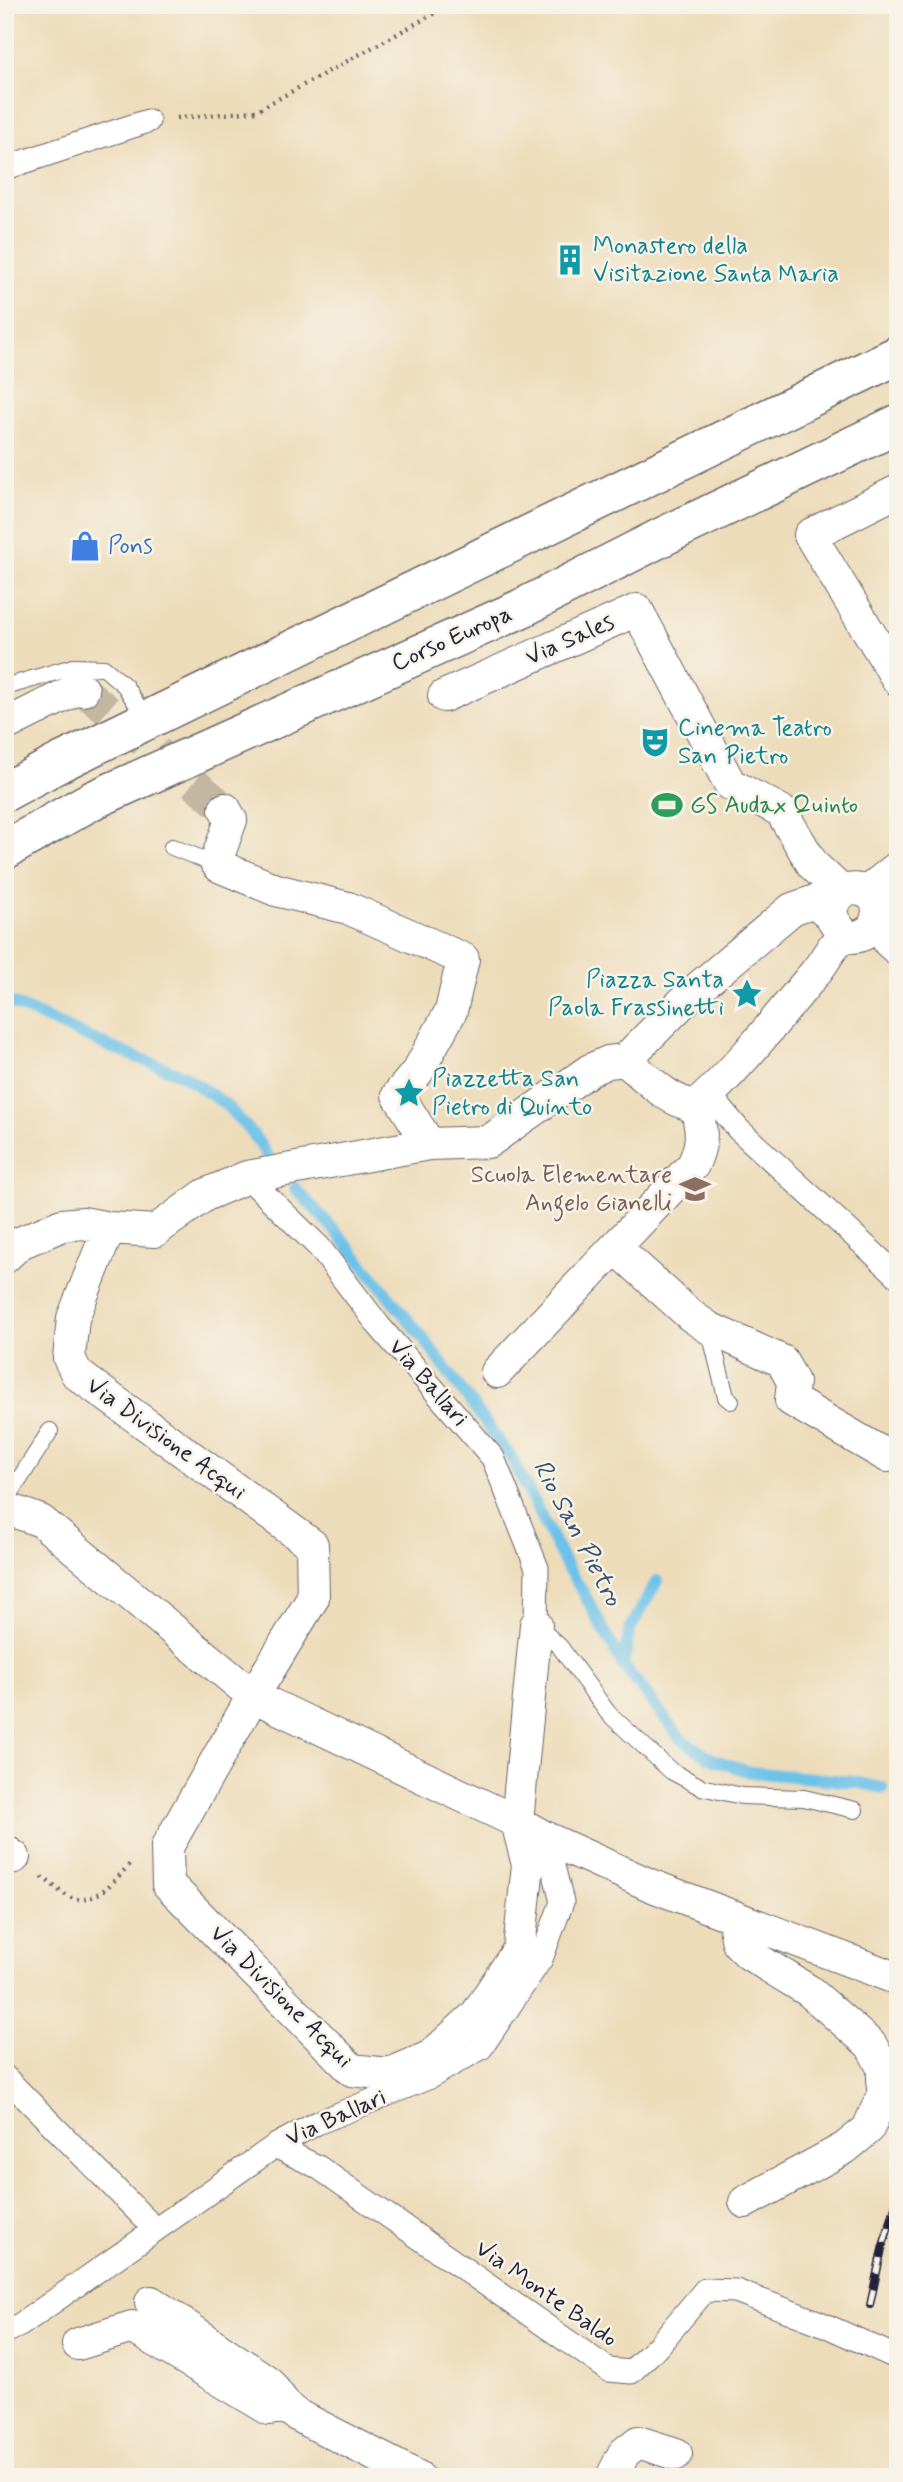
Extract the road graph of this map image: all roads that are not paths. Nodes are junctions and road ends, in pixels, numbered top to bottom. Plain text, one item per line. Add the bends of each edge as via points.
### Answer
1 (148, 121) road end
2 (5, 168) edge
3 (898, 355) edge
4 (898, 424) edge
5 (898, 491) edge
6 (898, 680) edge
7 (5, 687) edge
8 (83, 690) dead end
9 (444, 695) dead end
10 (147, 720) junction
11 (5, 725) edge
12 (10, 784) edge
13 (225, 809) dead end
14 (172, 847) dead end
15 (5, 850) edge
16 (217, 865) junction
17 (898, 867) edge
18 (852, 911) junction
19 (898, 950) edge
20 (625, 1060) junction
21 (702, 1100) junction
22 (429, 1144) junction
23 (247, 1177) junction
24 (109, 1228) junction
25 (616, 1248) junction
26 (5, 1257) edge
27 (898, 1276) edge
28 (709, 1328) junction
29 (497, 1373) dead end
30 (731, 1401) dead end
31 (50, 1431) dead end
32 (887, 1455) dead end
33 (5, 1502) edge
34 (5, 1508) edge
35 (536, 1625) junction
36 (253, 1696) junction
37 (855, 1810) dead end
38 (517, 1822) junction
39 (545, 1838) junction
40 (733, 1916) junction
41 (898, 1979) edge
42 (5, 2077) edge
43 (275, 2146) junction
44 (745, 2202) dead end
45 (155, 2229) junction
46 (151, 2302) dead end
47 (5, 2332) edge
48 (78, 2344) dead end
49 (898, 2357) edge
50 (286, 2406) junction
51 (676, 2454) dead end
52 (418, 2477) edge
53 (612, 2477) edge

1 - 2 street
3 - 10 main road
4 - 15 main road, Corso Europa via 520,609 91,801
5 - 6 street via 810,535
7 - 10 lane via 74,667 104,668 125,686
8 - 11 street
9 - 18 street, Via Sales via 636,610 730,783 782,811 813,865
10 - 12 main road
13 - 16 street via 231,820
14 - 16 lane
16 - 22 street via 276,890 348,908 463,959 451,1011 418,1071 398,1095
17 - 18 street
18 - 19 street
18 - 20 street via 814,901 792,909 691,994
18 - 21 street via 818,970
20 - 21 street via 672,1099 682,1104
20 - 22 street via 590,1070 488,1142
21 - 25 street via 701,1148 693,1165
21 - 27 street
22 - 23 street
23 - 24 street via 205,1195 155,1231
23 - 35 street, Via Ballari via 320,1247 379,1326 494,1458 537,1567
24 - 26 street via 62,1225 20,1243
24 - 36 street, Via Divisione Acqui via 73,1318 69,1358 77,1374 312,1545 313,1598
25 - 28 street
25 - 29 street
28 - 30 lane via 726,1397
28 - 32 street via 782,1361 793,1382 791,1400
31 - 33 lane
34 - 36 street via 41,1521
35 - 37 lane via 560,1647 608,1713 671,1771 701,1787 732,1794 804,1798
35 - 38 street, Via Ballari
36 - 38 street
36 - 38 street, Via Divisione Acqui via 167,1847 168,1884 352,2070 388,2074 430,2057 476,2015 519,1949 528,1865
38 - 39 street
39 - 40 street
39 - 43 street, Via Ballari via 562,1902 541,1959 481,2048 430,2077 317,2123
40 - 41 street
40 - 44 street via 738,1943 809,1991 871,2045 883,2068 883,2095 869,2129 845,2148
42 - 45 street
43 - 45 street, Via Ballari
43 - 49 street, Via Monte Baldo via 318,2167 609,2370 631,2372 705,2290 736,2291
45 - 47 street, Via Ballari
46 - 50 street via 268,2382
48 - 50 street via 132,2327 269,2409
50 - 52 street
51 - 53 street via 638,2442 624,2453

